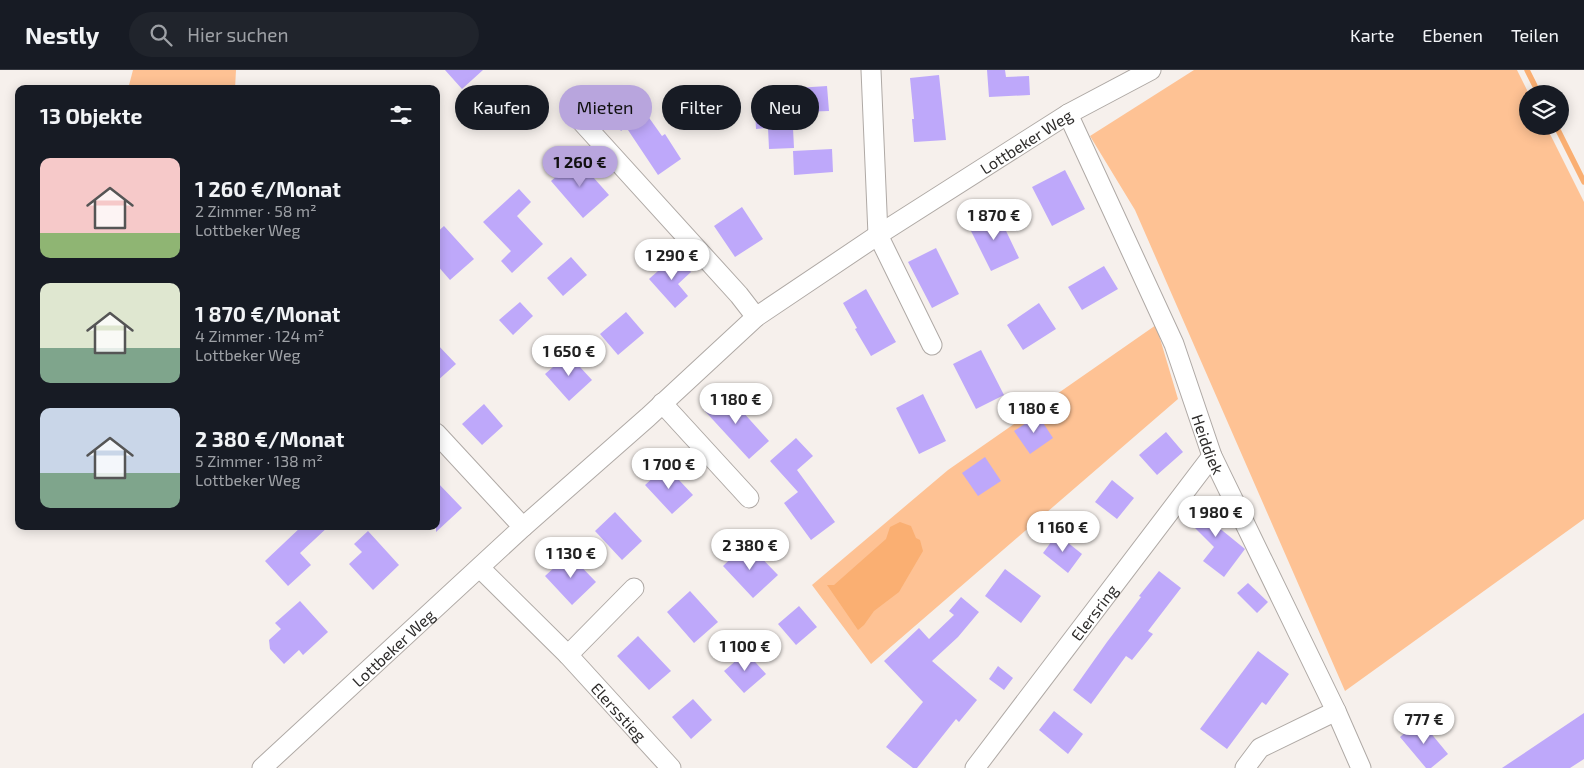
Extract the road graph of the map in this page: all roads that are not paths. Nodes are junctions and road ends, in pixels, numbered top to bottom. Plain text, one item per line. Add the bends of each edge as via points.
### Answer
1 (871, 70) edge
2 (1151, 70) edge
3 (1068, 114) junction
4 (589, 130) edge
5 (878, 234) junction
6 (756, 317) junction
7 (932, 345) dead end
8 (662, 403) junction
9 (440, 437) edge
10 (1212, 456) junction
11 (749, 498) dead end
12 (524, 527) junction
13 (480, 568) junction
14 (634, 588) dead end
15 (568, 655) junction
16 (1336, 711) junction
17 (262, 768) edge
18 (671, 768) edge
19 (975, 768) edge
20 (1245, 768) edge
21 (1361, 768) edge

1 - 5 street
2 - 3 street, Lottbeker Weg
3 - 5 street, Lottbeker Weg
3 - 10 street, Heiddiek via 1174,344
4 - 6 street
5 - 6 street, Lottbeker Weg
5 - 7 street
6 - 8 street, Lottbeker Weg
8 - 11 street
8 - 12 street, Lottbeker Weg
9 - 12 street
10 - 16 street, Heiddiek
10 - 19 street, Elersring
12 - 13 street, Lottbeker Weg
13 - 15 street, Elersstieg
13 - 17 street, Lottbeker Weg
14 - 15 street
15 - 18 street, Elersstieg
16 - 20 street via 1260,748
16 - 21 street, Heiddiek

